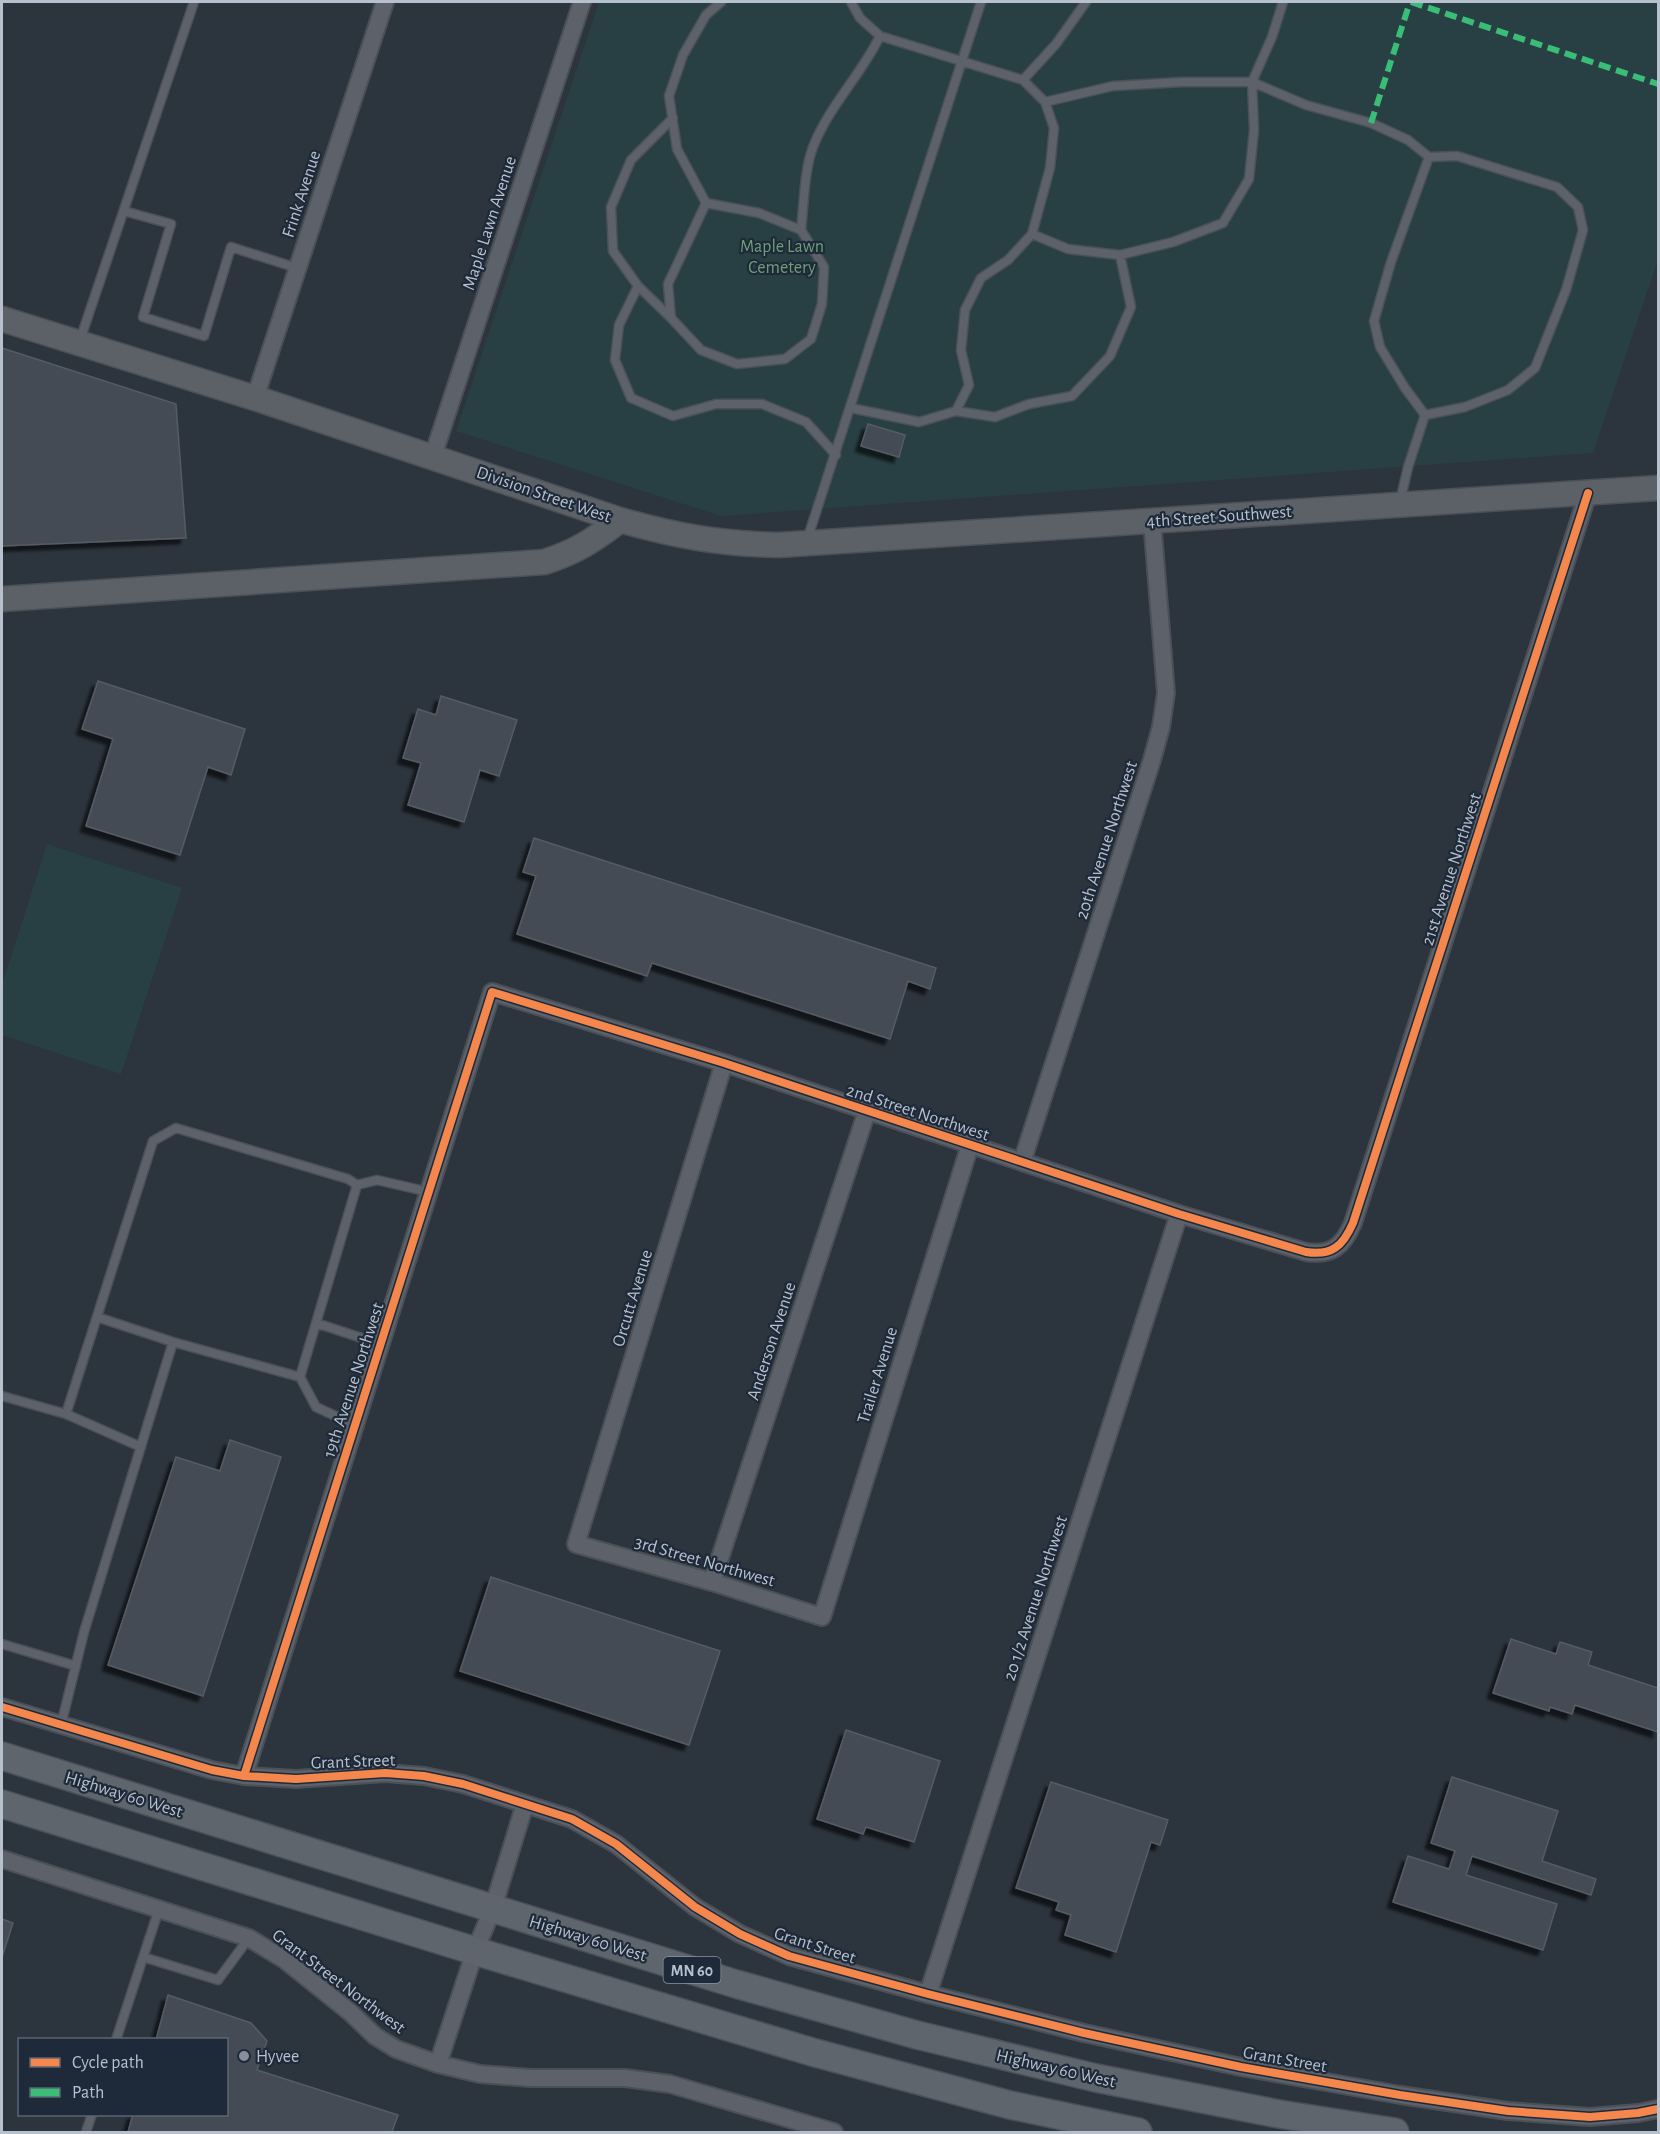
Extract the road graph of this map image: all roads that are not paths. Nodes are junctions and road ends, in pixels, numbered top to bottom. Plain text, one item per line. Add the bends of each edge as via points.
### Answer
1 (194, 2) edge
2 (385, 2) edge
3 (582, 2) edge
4 (721, 2) edge
5 (851, 2) edge
6 (981, 2) edge
7 (1086, 2) edge
8 (1283, 2) edge
9 (880, 36) junction
10 (961, 61) junction
11 (1023, 80) junction
12 (1252, 82) junction
13 (1046, 102) junction
14 (672, 118) junction
15 (1429, 157) junction
16 (706, 203) junction
17 (124, 211) junction
18 (801, 230) junction
19 (1032, 234) junction
20 (1120, 255) junction
21 (297, 268) junction
22 (638, 286) junction
23 (671, 318) junction
24 (2, 319) edge
25 (79, 343) junction
26 (255, 398) junction
27 (851, 408) junction
28 (956, 411) junction
29 (1425, 415) junction
30 (836, 454) junction
31 (433, 456) junction
32 (1659, 488) edge
33 (1588, 493) junction
34 (1399, 505) junction
35 (621, 520) junction
36 (1152, 520) junction
37 (806, 543) junction
38 (2, 599) edge
39 (492, 992) joint
40 (724, 1064) junction
41 (867, 1112) junction
42 (970, 1145) junction
43 (1022, 1162) junction
44 (357, 1185) junction
45 (429, 1192) junction
46 (1179, 1214) junction
47 (1334, 1249) joint
48 (97, 1317) junction
49 (316, 1323) junction
50 (173, 1342) junction
51 (380, 1344) junction
52 (300, 1377) junction
53 (2, 1396) edge
54 (66, 1414) junction
55 (355, 1425) junction
56 (141, 1447) junction
57 (576, 1544) joint
58 (712, 1582) junction
59 (822, 1617) joint
60 (2, 1644) edge
61 (76, 1666) junction
62 (2, 1707) edge
63 (61, 1725) junction
64 (2, 1756) edge
65 (244, 1776) junction
66 (2, 1804) edge
67 (525, 1804) junction
68 (2, 1859) edge
69 (159, 1908) junction
70 (493, 1908) junction
71 (249, 1938) junction
72 (475, 1951) junction
73 (143, 1957) junction
74 (928, 1994) junction
75 (117, 2038) edge
76 (438, 2064) junction
77 (1659, 2109) edge
78 (92, 2116) edge
79 (86, 2133) edge
80 (834, 2133) edge
81 (1138, 2133) edge
82 (1395, 2133) edge

1 - 17 lane
2 - 21 street, Frink Avenue
3 - 31 street, Maple Lawn Avenue
4 - 14 lane via 706,15 683,55 669,96
5 - 9 lane via 860,18
6 - 10 lane
7 - 11 lane via 1056,44
8 - 12 lane
9 - 10 lane
9 - 18 lane via 835,105 813,148
10 - 11 lane
10 - 27 lane
11 - 13 lane
12 - 13 lane via 1113,86
12 - 15 lane via 1306,105 1371,123 1408,140
12 - 20 lane via 1254,130 1248,179 1223,223 1173,242
13 - 19 lane via 1054,128 1050,168
14 - 16 lane via 677,149
14 - 22 lane via 631,160 611,207 614,251
15 - 29 lane via 1390,262 1374,321 1380,347
15 - 29 lane via 1457,156 1557,187 1578,207 1583,230 1566,290 1535,368 1508,390 1465,407
16 - 18 lane via 759,213
16 - 23 lane via 668,284
17 - 21 lane via 171,224 143,317 204,336 231,247
17 - 25 lane
18 - 23 lane via 824,267 822,304 811,339 785,359 737,364 701,350
19 - 20 lane via 1068,249
19 - 28 lane via 1008,260 981,278 965,310 961,350 969,386
20 - 28 lane via 1131,307 1110,356 1072,396 1029,404 995,417
21 - 26 street, Frink Avenue
22 - 23 lane
22 - 30 lane via 619,325 615,360 631,398 673,416 716,404 762,404 806,422
24 - 25 street, Division Street West
25 - 26 street, Division Street West
26 - 31 street, Division Street West
27 - 28 lane via 919,422
27 - 30 lane
29 - 34 lane
30 - 37 lane
31 - 35 street, Division Street West
32 - 33 street, 4th Street Southwest
33 - 34 street, 4th Street Southwest
33 - 47 street, 21st Avenue Northwest via 1353,1223 1346,1238
34 - 36 street, 4th Street Southwest
35 - 37 street, 4th Street Southwest via 735,544
35 - 38 street, Division Street West via 570,554 544,562
36 - 37 street, 4th Street Southwest
36 - 43 street, 20th Avenue Northwest via 1166,693 1161,727
39 - 40 street, 2nd Street Northwest
39 - 45 street, 19th Avenue Northwest
40 - 41 street, 2nd Street Northwest
40 - 57 street, Orcutt Avenue
41 - 42 street, 2nd Street Northwest
41 - 58 street, Anderson Avenue
42 - 43 street, 2nd Street Northwest
42 - 59 street, Trailer Avenue
43 - 46 street, 2nd Street Northwest
44 - 45 lane via 377,1180
44 - 48 lane via 348,1179 176,1128 153,1141
44 - 49 lane
45 - 51 street, 19th Avenue Northwest
46 - 47 street, 2nd Street Northwest via 1306,1252 1320,1254
46 - 74 street, 20 1/2 Avenue Northwest
48 - 50 lane
48 - 54 lane
49 - 51 lane
49 - 52 lane
50 - 52 lane
50 - 56 lane
51 - 55 street, 19th Avenue Northwest
52 - 55 lane via 316,1407
53 - 54 lane
54 - 56 lane
55 - 65 street, 19th Avenue Northwest
56 - 61 lane
57 - 58 street, 3rd Street Northwest
58 - 59 street, 3rd Street Northwest
60 - 61 lane
61 - 63 lane
62 - 63 street, Grant Street
63 - 65 street, Grant Street
64 - 70 main road, Highway 60 West / MN 60
65 - 67 street, Grant Street via 424,1776
66 - 72 main road, MN 60
67 - 70 street
67 - 74 street, Grant Street via 572,1819 616,1844 695,1907 740,1934 789,1956
68 - 69 street, Grant Street Northwest
69 - 71 street, Grant Street Northwest
69 - 73 lane
70 - 72 street
70 - 82 main road, Highway 60 West / MN 60 via 736,1984 917,2035 1096,2078
71 - 73 lane via 218,1980
71 - 76 street, Grant Street Northwest via 285,1960 375,2036 396,2049
72 - 76 street
72 - 81 main road, MN 60 via 812,2052 1010,2105
73 - 75 lane
74 - 77 street, Grant Street via 1095,2036 1400,2095 1557,2115 1613,2116
76 - 80 street, Grant Street Northwest via 480,2074 625,2078 670,2084
78 - 79 lane

